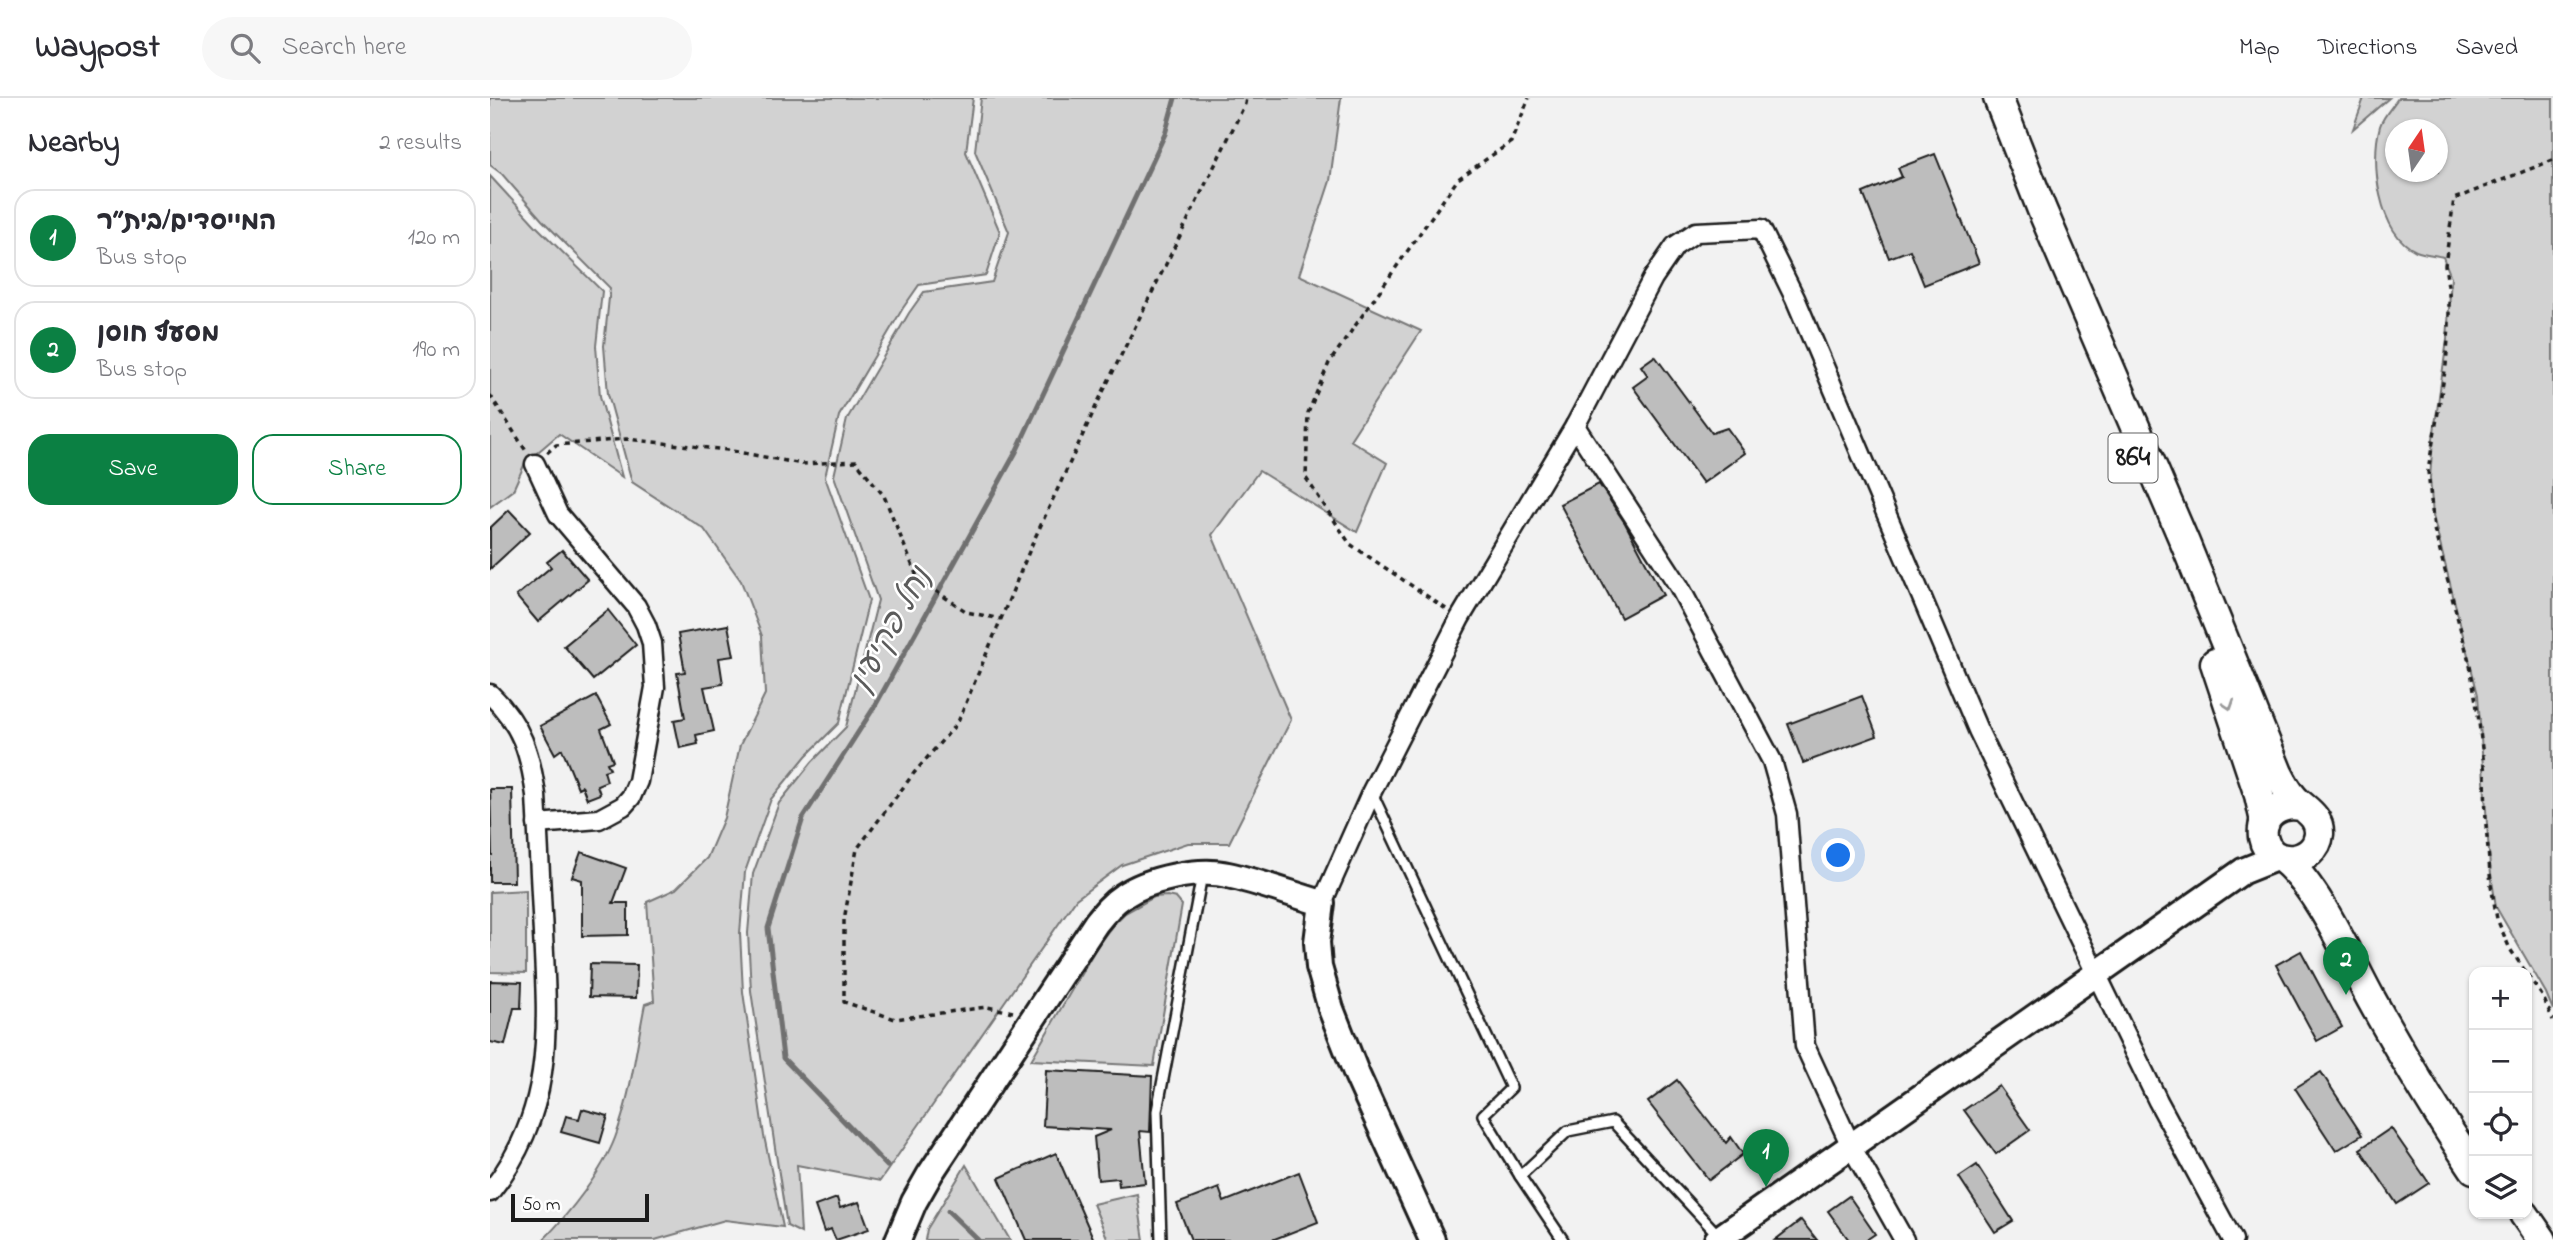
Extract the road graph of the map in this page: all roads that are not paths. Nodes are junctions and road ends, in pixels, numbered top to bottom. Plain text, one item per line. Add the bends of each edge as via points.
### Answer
1 (1982, 98) edge
2 (1997, 98) edge
3 (1575, 426) junction
4 (535, 464) road end
5 (490, 694) edge
6 (1372, 791) junction
7 (2301, 806) junction
8 (537, 824) junction
9 (2272, 844) junction
10 (2316, 845) junction
11 (1203, 873) junction
12 (1322, 903) junction
13 (2096, 974) junction
14 (2469, 1134) edge
15 (1851, 1146) junction
16 (2469, 1162) edge
17 (1520, 1176) junction
18 (490, 1192) edge
19 (2508, 1219) edge
20 (2527, 1219) edge
21 (1718, 1239) edge
22 (898, 1240) edge
23 (1161, 1240) edge
24 (1432, 1240) edge
25 (1563, 1240) edge
26 (1904, 1240) edge
27 (2234, 1240) edge
28 (2523, 1240) edge
29 (2542, 1240) edge

1 -> 9 main road, 864 via 1999,149 2192,594
2 - 7 main road, 864 via 2278,773
3 - 6 street via 1460,618
3 - 13 street via 1653,278 1675,246 1696,232 1761,229 1795,298 1978,730
3 - 15 street via 1679,586 1772,761 1787,814 1805,1045
4 - 8 street via 558,514 636,606 652,643 655,687 638,781 623,806 599,819
5 - 8 street via 526,744
6 - 12 street
6 - 17 lane via 1511,1088 1483,1115
7 - 9 main road via 2274,810
7 - 10 main road via 2319,827
8 - 18 street via 546,995 542,1075 524,1140
9 - 10 main road via 2295,860
9 - 13 street via 2243,871
9 - 16 main road via 2307,884 2432,1106
10 - 14 main road via 2330,892
11 - 12 street via 1226,874
11 - 22 street via 1153,883 1126,894 1096,923 930,1174
11 - 23 lane via 1157,1111
12 - 24 street via 1319,967 1331,1009
13 - 15 street
13 - 27 street
15 - 21 street
15 - 26 street
17 - 21 lane via 1568,1131 1613,1122
17 - 25 lane
19 - 28 main road
20 - 29 main road

